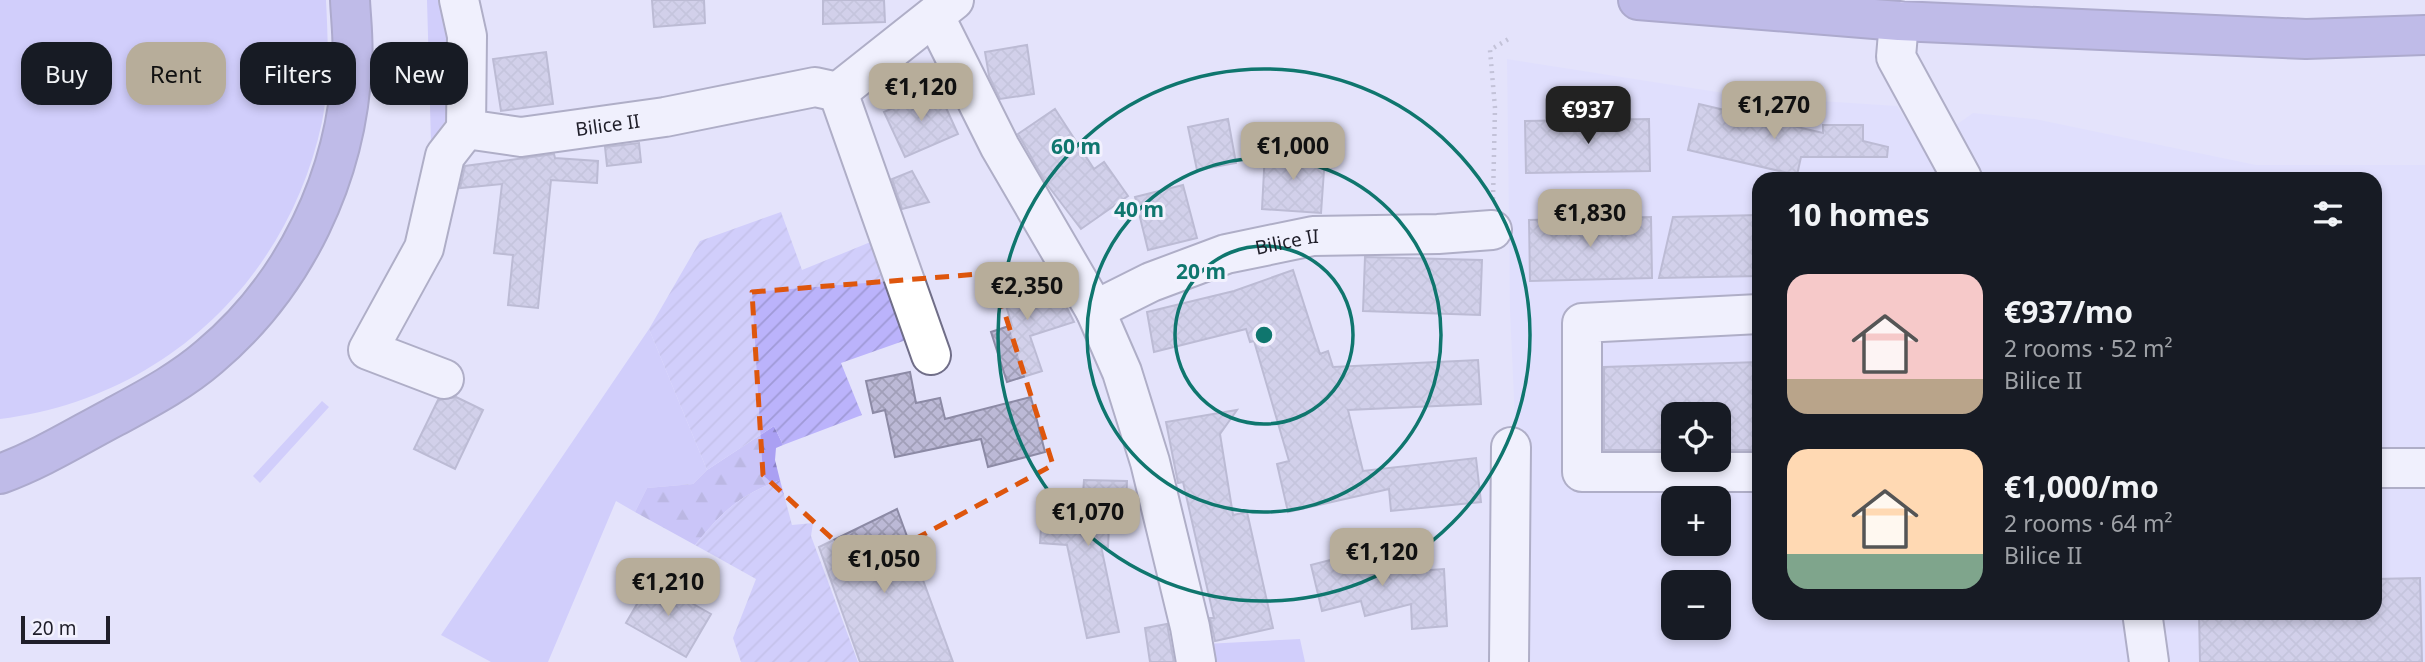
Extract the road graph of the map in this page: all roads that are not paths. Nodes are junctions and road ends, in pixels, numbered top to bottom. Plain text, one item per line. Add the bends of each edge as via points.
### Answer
1 (458, 0) edge
2 (1639, 0) edge
3 (350, 2) edge
4 (945, 8) edge
5 (1899, 21) junction
6 (2425, 35) edge
7 (838, 92) junction
8 (466, 129) junction
9 (1959, 172) edge
10 (1492, 230) road end
11 (1095, 310) junction
12 (1752, 314) edge
13 (931, 355) dead end
14 (444, 379) dead end
15 (114, 417) junction
16 (1511, 447) dead end
17 (0, 449) edge
18 (2382, 468) edge
19 (2425, 468) edge
20 (1752, 471) edge
21 (0, 474) edge
22 (2143, 620) edge
23 (1196, 662) edge
24 (1509, 662) edge
25 (2149, 662) edge

1 - 8 street via 467,36
2 - 5 highway
3 - 15 highway via 353,63 333,173 284,274 249,318 209,357 164,390
4 - 7 street
4 - 11 street via 1000,147
5 - 6 highway via 2306,39
5 - 9 street via 1896,57
7 - 8 street, Bilice II via 815,87 665,117 522,138
7 - 13 street
8 - 14 street via 445,156 424,248 368,350
10 - 11 street, Bilice II via 1313,236 1288,241 1226,254 1151,282
11 - 23 street via 1122,372 1150,462
12 - 20 street via 1582,323 1582,472
15 - 17 highway via 60,437
15 - 21 highway via 37,460
16 - 24 street
18 - 19 street
22 - 25 street

